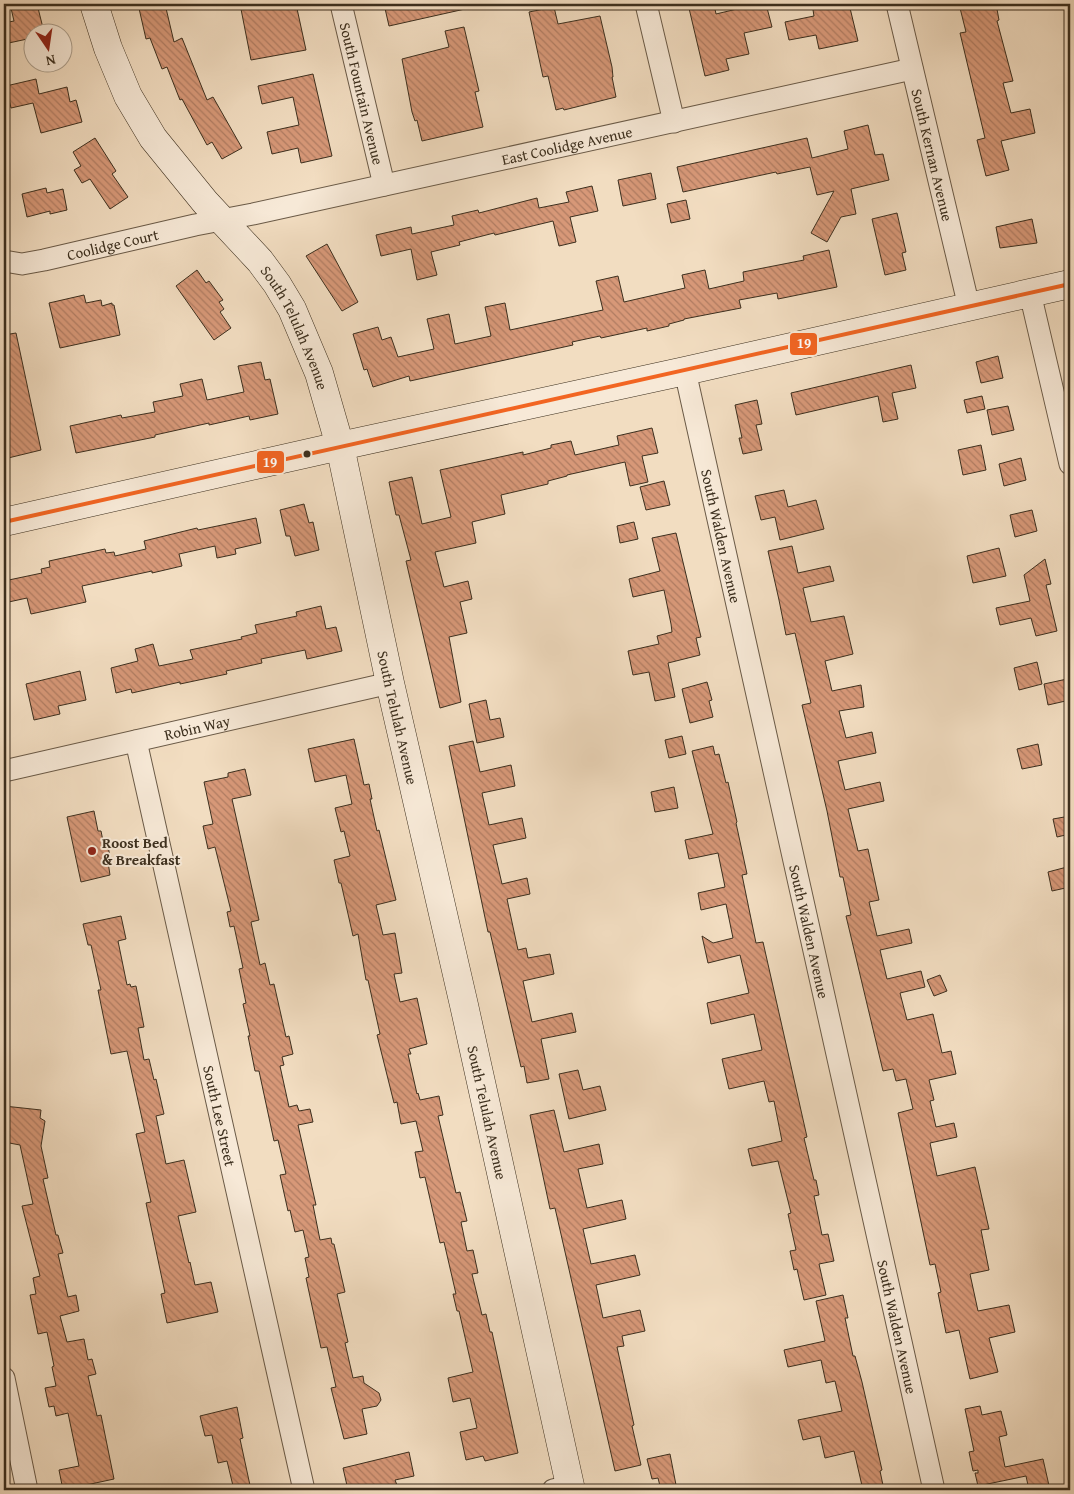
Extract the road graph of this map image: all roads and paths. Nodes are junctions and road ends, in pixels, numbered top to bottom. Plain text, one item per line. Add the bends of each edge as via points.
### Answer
1 (94, 4) edge
2 (342, 4) edge
3 (646, 4) edge
4 (897, 4) edge
5 (912, 69) junction
6 (674, 122) junction
7 (384, 185) junction
8 (223, 220) junction
9 (4, 261) edge
10 (1070, 284) edge
11 (1030, 293) junction
12 (969, 307) junction
13 (685, 371) junction
14 (340, 446) junction
15 (1070, 464) edge
16 (4, 522) edge
17 (390, 683) junction
18 (136, 740) junction
19 (4, 771) edge
20 (4, 1378) edge
21 (565, 1489) edge
22 (27, 1490) edge
23 (304, 1490) edge
24 (934, 1490) edge

1 - 8 street, South Telulah Avenue via 128,96 153,138
2 - 7 street, South Fountain Avenue
3 - 6 street
4 - 5 street, South Kernan Avenue
5 - 6 street, East Coolidge Avenue
5 - 12 street, South Kernan Avenue
6 - 7 street, East Coolidge Avenue
7 - 8 street, East Coolidge Avenue
8 - 9 street, Coolidge Court via 44,260 22,264
8 - 14 street, South Telulah Avenue via 260,261 292,309 319,373
10 - 11 street
11 - 12 street
11 - 15 street
12 - 13 street
13 - 14 street
13 - 24 street, South Walden Avenue
14 - 16 street
14 - 17 street, South Telulah Avenue
17 - 18 street, Robin Way
17 - 21 street, South Telulah Avenue via 469,1024
18 - 19 street, Robin Way
18 - 23 street, South Lee Street
20 - 22 street

